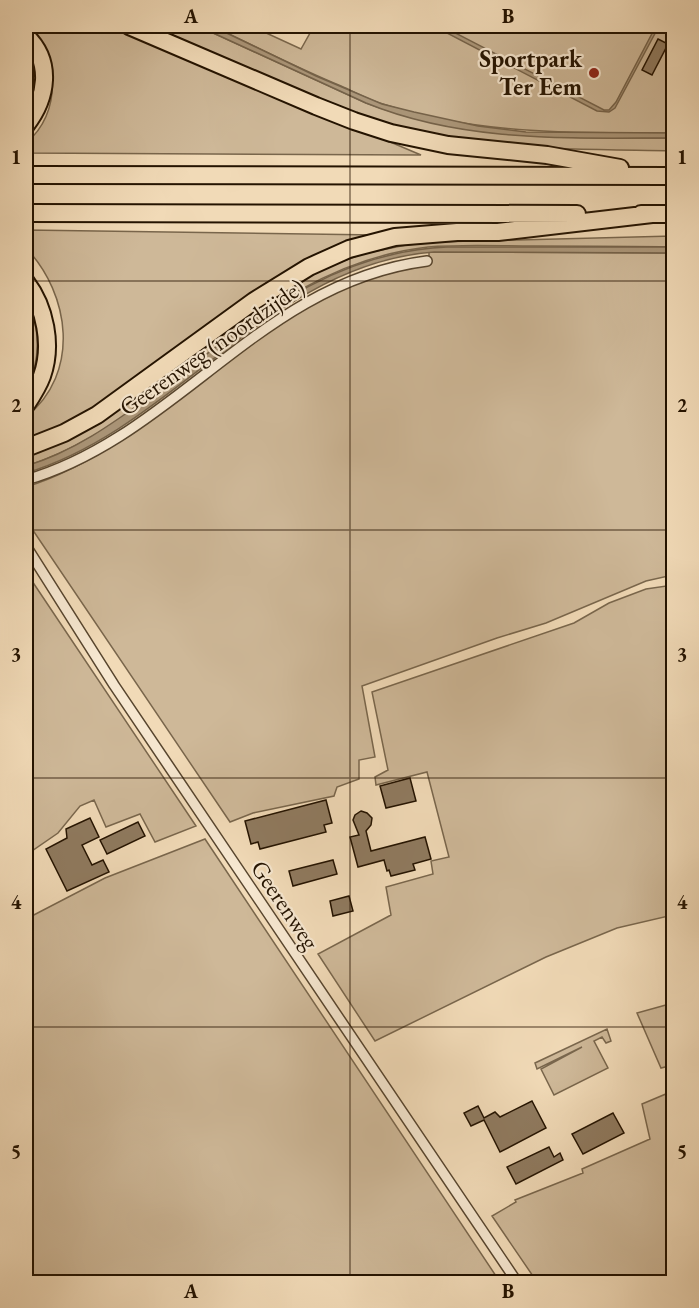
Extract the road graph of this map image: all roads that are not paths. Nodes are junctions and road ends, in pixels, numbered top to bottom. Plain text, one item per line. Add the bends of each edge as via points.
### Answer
1 (129, 26) edge
2 (26, 36) edge
3 (26, 125) edge
4 (26, 176) edge
5 (670, 176) edge
6 (26, 213) edge
7 (652, 214) junction
8 (674, 214) edge
9 (427, 261) dead end
10 (26, 282) edge
11 (26, 405) edge
12 (26, 448) edge
13 (26, 480) edge
14 (26, 546) edge
15 (518, 1282) edge

1 - 5 highway via 316,106 392,133 448,145 547,155
2 - 3 highway via 41,60 44,77 38,109
4 - 5 highway
6 - 7 highway
7 - 8 highway
7 - 12 highway via 498,232 395,237 349,249 309,267 262,296 97,415
9 - 13 street, Geerenweg (noordzijde) via 357,277 308,301 104,446
10 - 11 highway via 44,320 47,338 42,376
14 - 15 street, Geerenweg via 121,695

